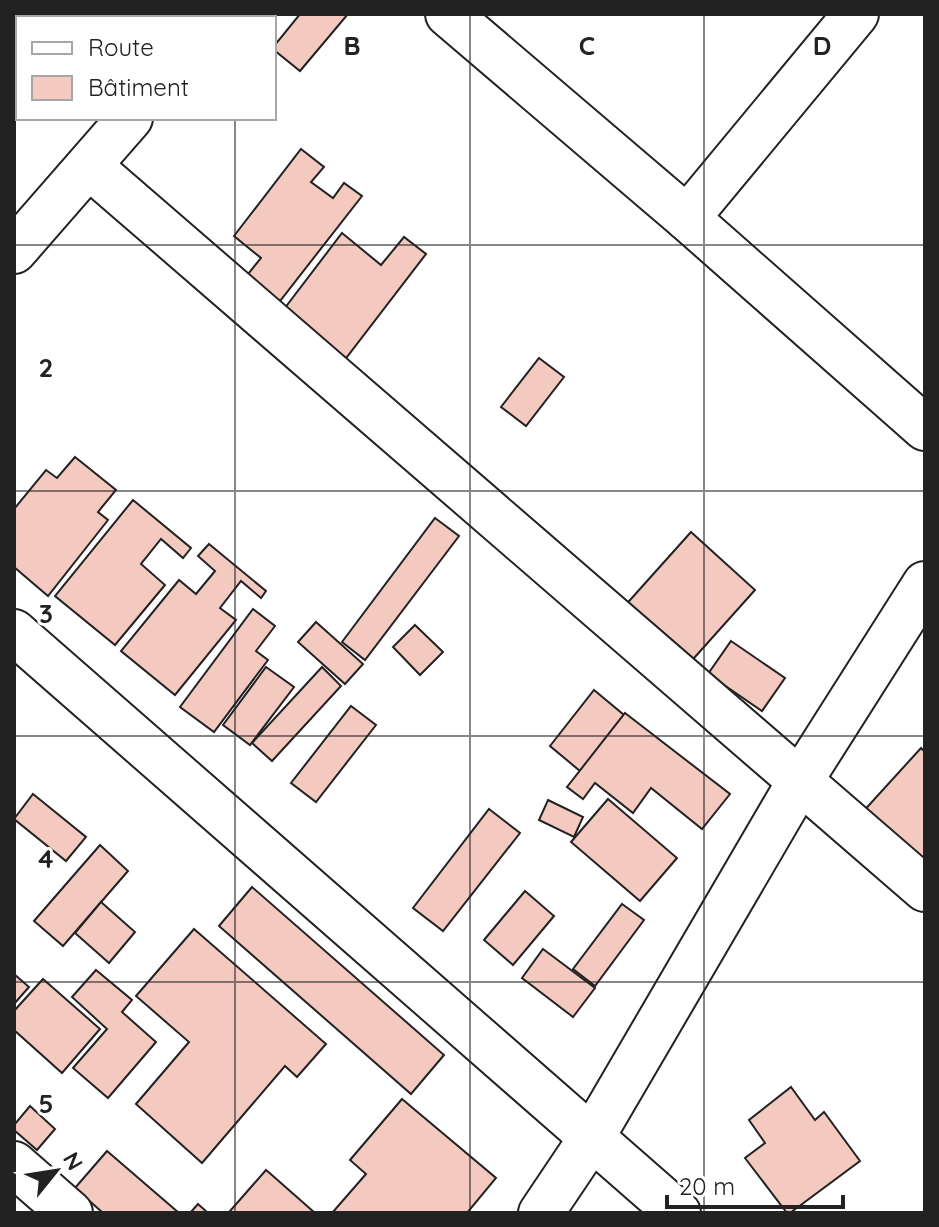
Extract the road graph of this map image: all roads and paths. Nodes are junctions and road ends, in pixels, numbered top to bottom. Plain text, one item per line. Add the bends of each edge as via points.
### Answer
1 (448, 14) edge
2 (856, 14) edge
3 (128, 120) edge
4 (89, 166) junction
5 (687, 218) junction
6 (14, 251) edge
7 (925, 428) edge
8 (925, 584) edge
9 (14, 632) edge
10 (800, 781) junction
11 (925, 889) edge
12 (592, 1137) junction
13 (14, 1164) edge
14 (70, 1213) edge
15 (541, 1213) edge
16 (678, 1213) edge

1 - 5 street
2 - 5 street
3 - 4 street
4 - 6 street
4 - 10 street
5 - 7 street
8 - 10 street
9 - 12 street
10 - 11 street
10 - 12 street
12 - 15 street
12 - 16 street
13 - 14 street

